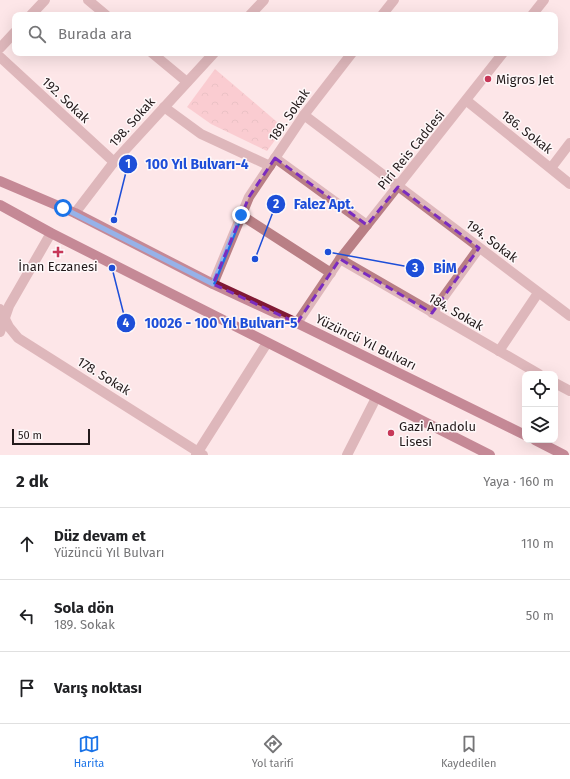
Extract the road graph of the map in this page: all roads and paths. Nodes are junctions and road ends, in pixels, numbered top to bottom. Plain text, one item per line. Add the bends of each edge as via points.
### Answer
1 (45, 0) edge
2 (88, 0) edge
3 (262, 0) edge
4 (394, 0) edge
5 (544, 0) edge
6 (34, 12) edge
7 (102, 12) edge
8 (252, 12) edge
9 (384, 12) edge
10 (534, 12) edge
11 (12, 35) edge
12 (0, 48) edge
13 (156, 56) edge
14 (211, 56) edge
15 (350, 56) edge
16 (501, 56) edge
17 (0, 57) edge
18 (187, 82) junction
19 (467, 101) junction
20 (164, 107) junction
21 (304, 115) junction
22 (570, 144) edge
23 (114, 162) junction
24 (273, 162) junction
25 (551, 168) junction
26 (0, 177) edge
27 (0, 181) edge
28 (570, 184) edge
29 (398, 187) junction
30 (45, 201) junction
31 (0, 205) edge
32 (0, 210) edge
33 (75, 213) junction
34 (241, 215) junction
35 (35, 224) junction
36 (367, 226) junction
37 (51, 233) junction
38 (479, 248) junction
39 (340, 259) junction
40 (331, 273) junction
41 (213, 284) junction
42 (538, 292) junction
43 (432, 313) junction
44 (2, 314) edge
45 (570, 316) edge
46 (297, 323) junction
47 (0, 332) edge
48 (267, 343) junction
49 (499, 351) junction
50 (534, 371) edge
51 (558, 385) edge
52 (570, 391) edge
53 (376, 398) junction
54 (522, 434) edge
55 (541, 443) edge
56 (199, 454) edge
57 (347, 455) edge
58 (490, 455) edge
59 (564, 455) edge

1 - 6 street
2 - 7 street
3 - 8 street
4 - 9 street
5 - 10 street
11 - 12 street
13 - 18 street
14 - 18 street, 198. Sokak
15 - 21 street, 189. Sokak
16 - 19 street, Piri Reis Caddesi
17 - 23 street, 192. Sokak
18 - 20 street, 198. Sokak
19 - 25 street, 186. Sokak
19 - 29 street, Piri Reis Caddesi
20 - 23 street, 198. Sokak
20 - 24 street via 201,134
21 - 24 street, 189. Sokak
21 - 29 street, 194. Sokak
22 - 25 street
23 - 33 street, 198. Sokak
24 - 34 street, 189. Sokak
24 - 36 street
25 - 28 street, 186. Sokak
26 - 30 main road
27 - 30 main road, Yüzüncü Yıl Bulvarı
29 - 36 street, Piri Reis Caddesi
29 - 38 street, 194. Sokak
30 - 33 main road, Yüzüncü Yıl Bulvarı
31 - 35 main road
32 - 35 main road
33 - 41 main road, Yüzüncü Yıl Bulvarı
34 - 40 street
34 - 41 street, 189. Sokak
35 - 37 main road
36 - 39 street, Piri Reis Caddesi
37 - 44 street
37 - 48 main road
38 - 42 street, 194. Sokak
38 - 43 street
39 - 40 street, Piri Reis Caddesi
39 - 43 street, 184. Sokak
40 - 46 street, Piri Reis Caddesi
41 - 46 main road, Yüzüncü Yıl Bulvarı
42 - 45 street, 194. Sokak
42 - 49 street
43 - 49 street, 184. Sokak
44 - 47 street
44 - 56 street, 178. Sokak via 18,338 138,412
46 - 54 main road, Yüzüncü Yıl Bulvarı
48 - 53 main road
48 - 56 street
49 - 50 street, 184. Sokak
51 - 52 street
53 - 57 street
53 - 58 main road
55 - 59 main road

